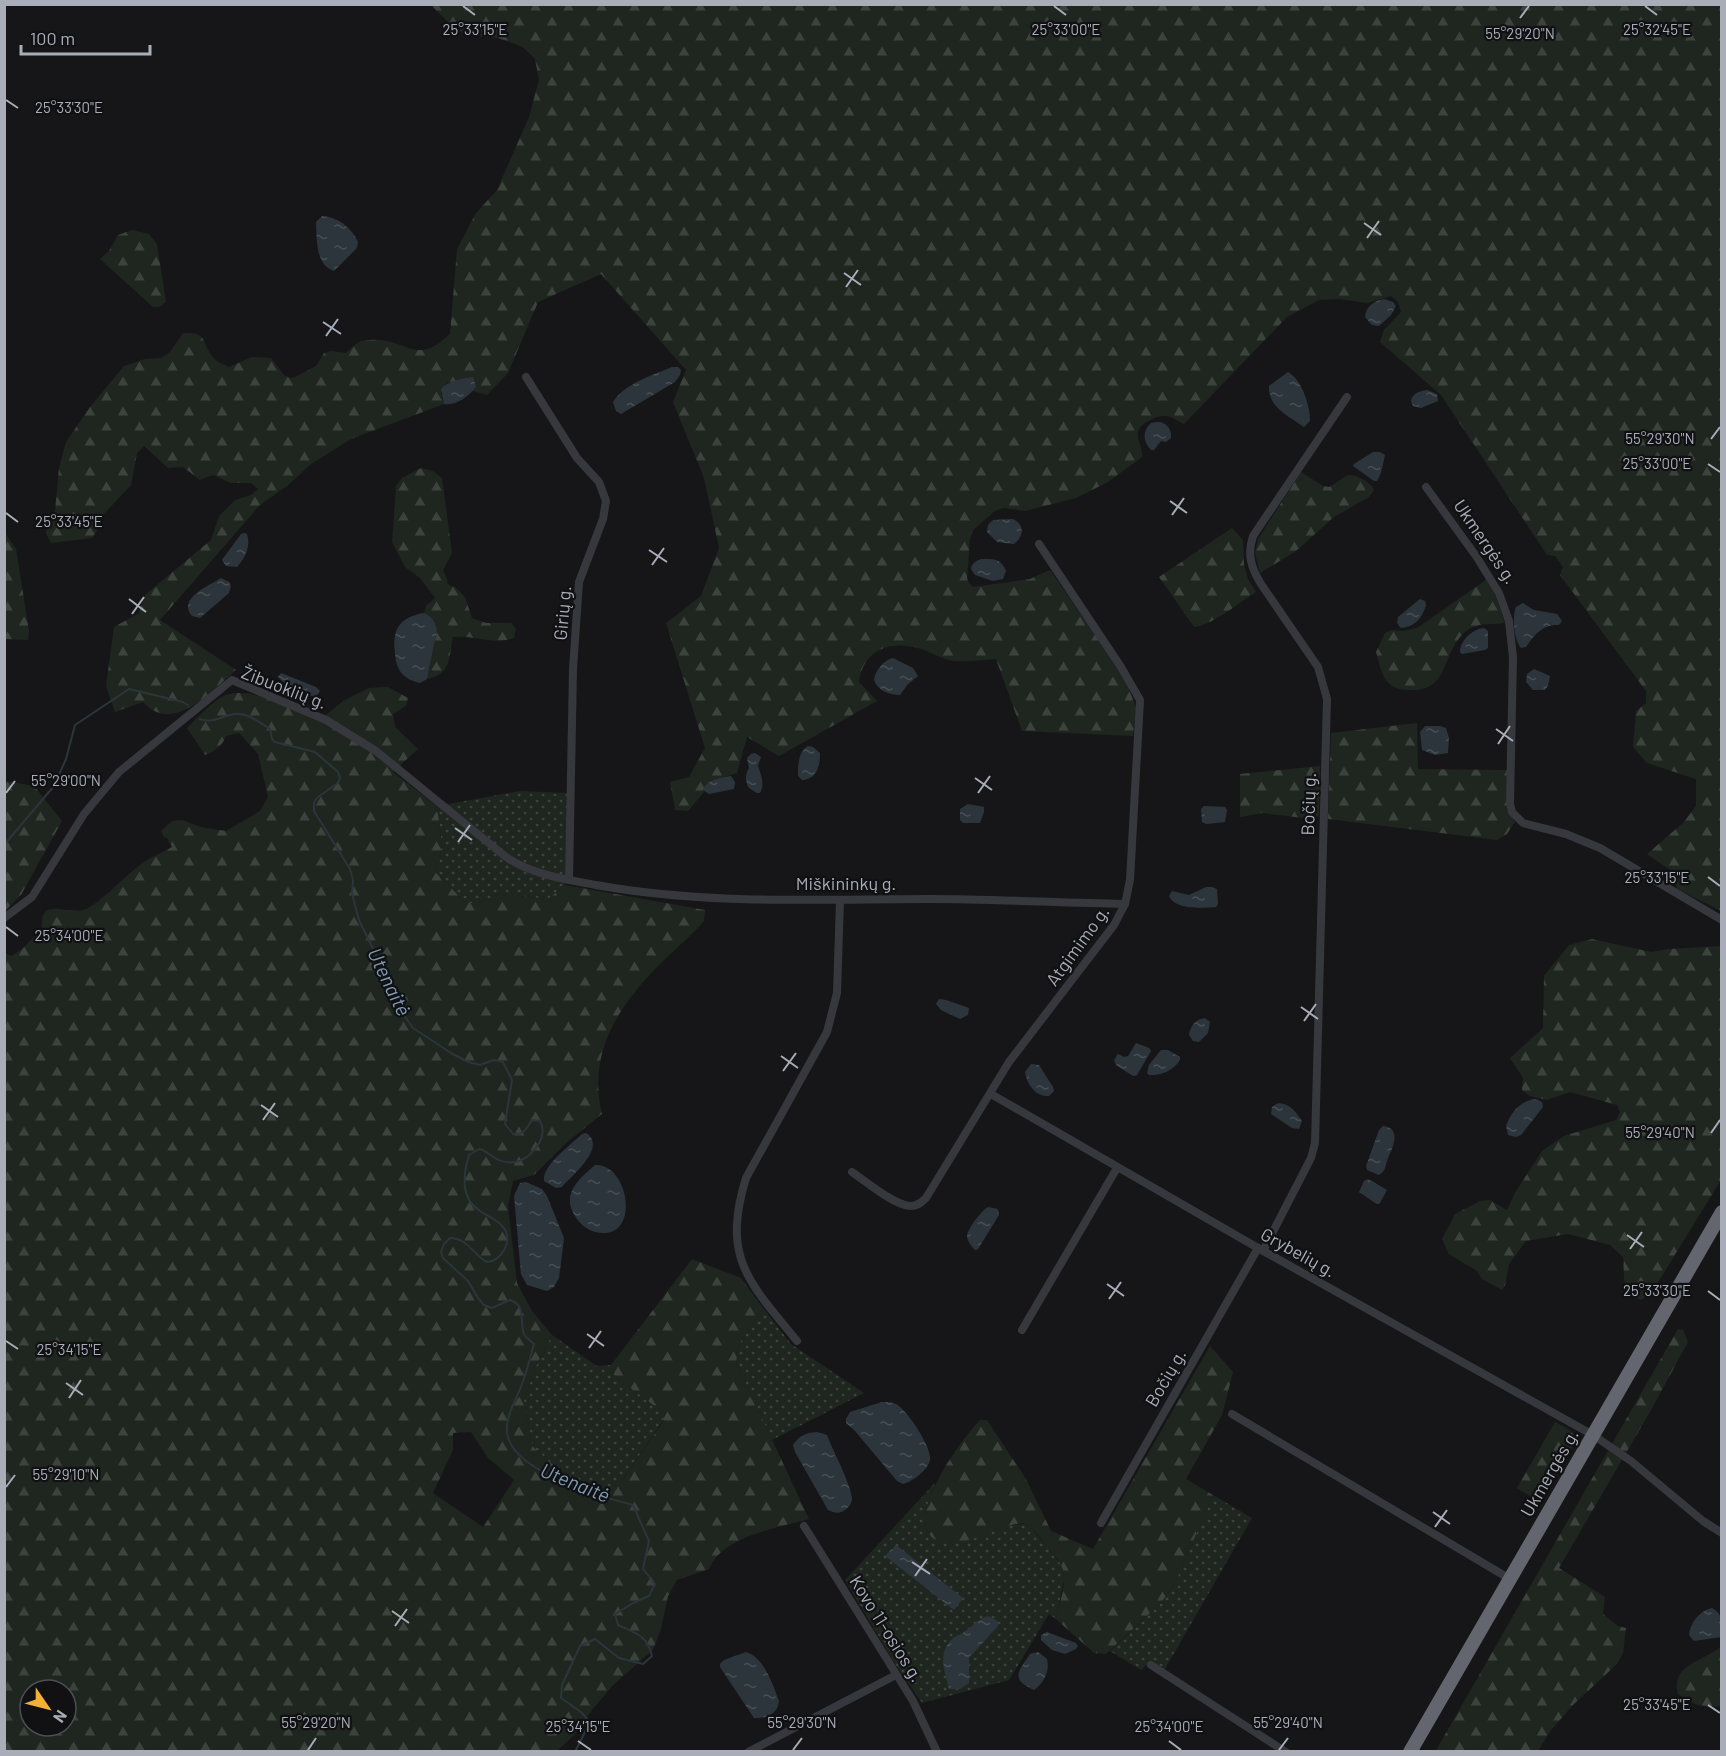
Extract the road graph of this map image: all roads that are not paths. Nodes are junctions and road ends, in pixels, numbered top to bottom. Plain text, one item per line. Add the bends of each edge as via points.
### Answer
1 (526, 377) dead end
2 (1347, 397) dead end
3 (1426, 487) dead end
4 (1039, 544) dead end
5 (569, 880) junction
6 (840, 900) junction
7 (1125, 904) junction
8 (4, 918) edge
9 (1722, 920) edge
10 (991, 1094) junction
11 (1117, 1168) junction
12 (852, 1172) dead end
13 (1722, 1212) edge
14 (1260, 1249) junction
15 (1022, 1330) dead end
16 (797, 1341) dead end
17 (1232, 1414) dead end
18 (1593, 1435) junction
19 (1101, 1524) dead end
20 (804, 1526) dead end
21 (1722, 1533) edge
22 (1510, 1579) junction
23 (1151, 1665) dead end
24 (896, 1675) junction
25 (748, 1752) edge
26 (937, 1752) edge
27 (1286, 1752) edge
28 (1410, 1752) edge

1 - 5 street, Girių g. via 577,458 599,482 606,501 579,582 573,669
2 - 14 street, Bočių g. via 1253,536 1249,554 1254,573 1318,667 1327,699 1315,1143 1311,1158
3 - 9 street, Ukmergės g. via 1499,593 1509,621 1513,657 1512,812 1523,823 1600,848
4 - 7 street, Atgimimo g. via 1140,700 1130,880
5 - 6 street, Miškininkų g. via 668,896
5 - 8 street, Žibuoklių g. via 522,868 376,751 326,720 232,680 119,772 84,814 32,897
6 - 7 street, Miškininkų g.
6 - 16 street via 837,993 827,1032 746,1178 737,1222 737,1245 749,1280
7 - 10 street, Atgimimo g. via 1114,925 1009,1062
10 - 11 street, Grybelių g.
10 - 12 street, Atgimimo g. via 920,1204 901,1204
11 - 14 street, Grybelių g.
11 - 15 street
13 - 18 highway, Ukmergės g.
14 - 18 street, Grybelių g.
14 - 19 street, Bočių g.
17 - 22 street
18 - 21 street, Grybelių g.
18 - 22 highway, Ukmergės g.
20 - 24 street, Kovo 11-osios g.
22 - 28 highway, Ukmergės g.
23 - 27 street
24 - 25 street
24 - 26 street, Kovo 11-osios g.

